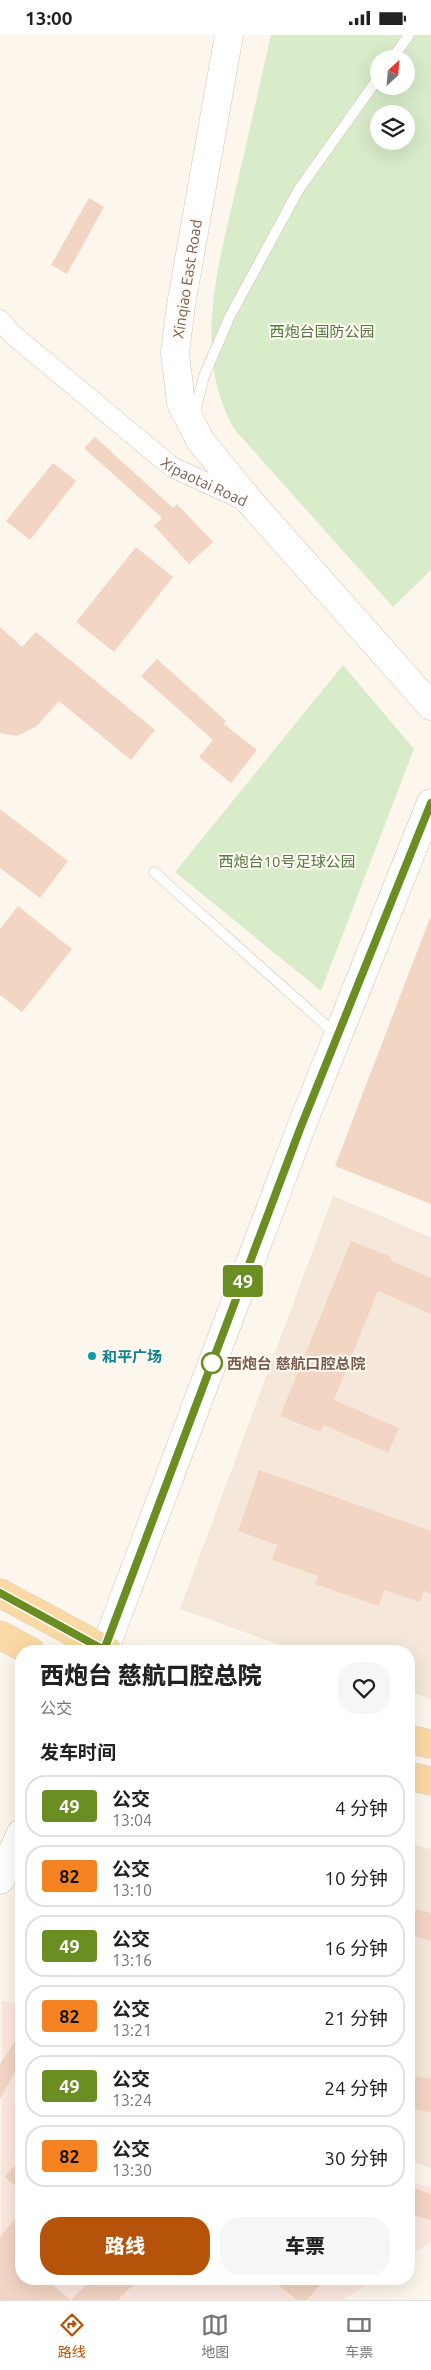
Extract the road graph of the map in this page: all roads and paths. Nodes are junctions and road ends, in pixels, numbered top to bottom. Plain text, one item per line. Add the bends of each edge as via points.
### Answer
1 (229, 35) edge
2 (409, 35) edge
3 (398, 50) edge
4 (370, 90) edge
5 (0, 320) edge
6 (192, 424) junction
7 (252, 503) junction
8 (431, 706) edge
9 (431, 803) edge
10 (154, 872) dead end
11 (338, 1035) junction
12 (0, 1593) edge
13 (0, 1635) edge
14 (19, 1645) edge
15 (94, 1645) edge
16 (107, 1645) edge
17 (415, 1740) edge
18 (431, 1744) edge
19 (415, 1777) edge
20 (431, 1781) edge
21 (15, 1846) edge
22 (0, 1880) edge

1 - 6 street, Xinqiao East Road via 175,353 181,403
2 - 3 lane
4 - 6 lane via 299,189 235,307 204,376
5 - 7 street, Xipaotai Road via 12,334 172,467
6 - 7 street, Xinqiao East Road via 200,440
7 - 8 street, Xipaotai Road
9 - 11 street
10 - 11 lane
11 - 16 street
12 - 15 main road
13 - 14 main road
17 - 18 main road
19 - 20 main road
21 - 22 street

